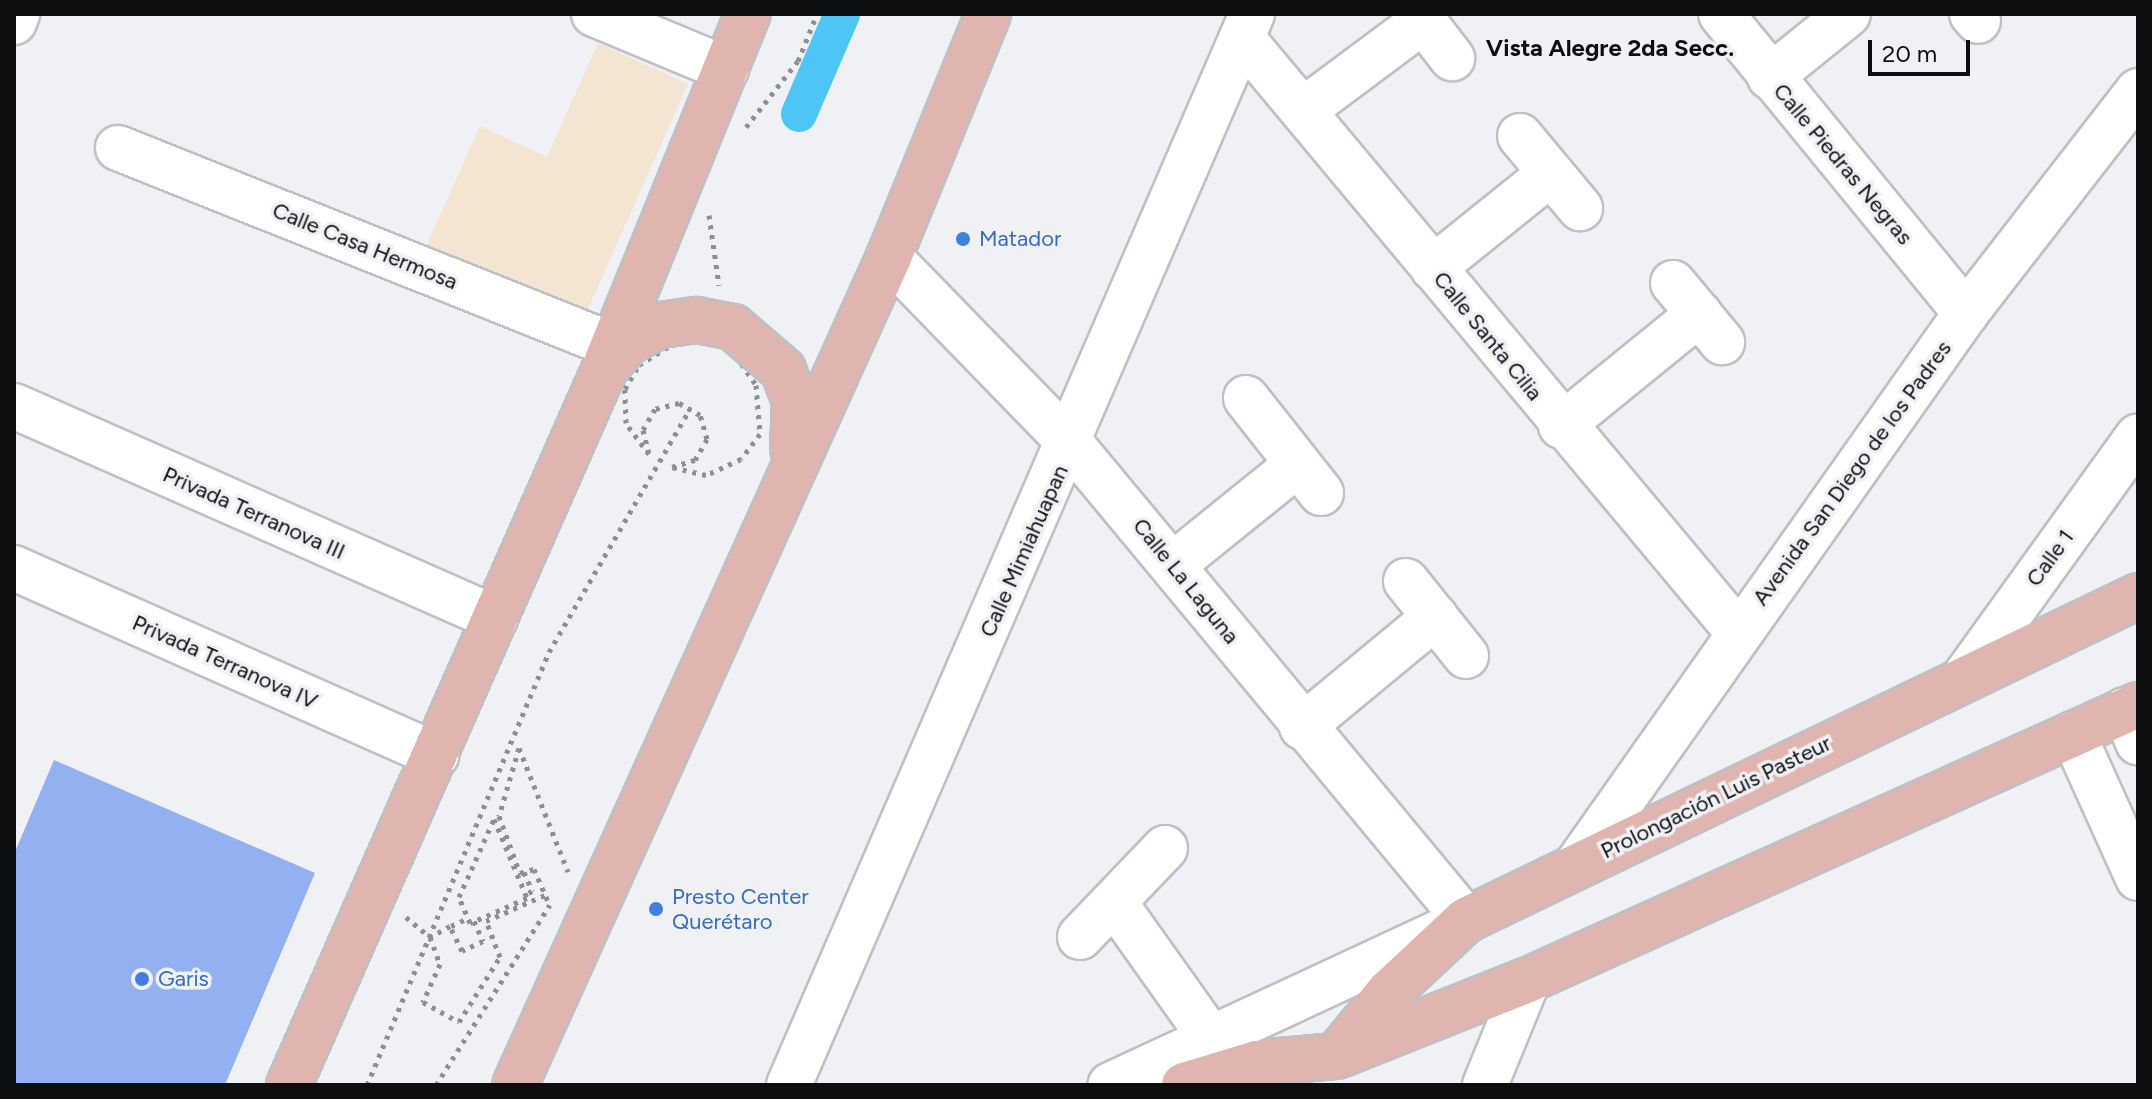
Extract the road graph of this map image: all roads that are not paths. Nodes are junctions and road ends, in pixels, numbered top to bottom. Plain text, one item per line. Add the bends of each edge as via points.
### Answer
1 (17, 14) edge
2 (594, 14) edge
3 (748, 14) edge
4 (988, 14) edge
5 (1721, 14) edge
6 (1848, 14) edge
7 (1420, 17) edge
8 (14, 22) edge
9 (1247, 26) edge
10 (1452, 58) dead end
11 (726, 69) junction
12 (1770, 77) junction
13 (2138, 91) edge
14 (1305, 109) junction
15 (1520, 136) dead end
16 (118, 148) dead end
17 (1551, 173) junction
18 (1580, 208) dead end
19 (889, 257) junction
20 (1433, 268) junction
21 (1698, 313) dead end
22 (1966, 313) junction
23 (612, 345) junction
24 (1246, 398) dead end
25 (592, 405) junction
26 (14, 406) edge
27 (1561, 426) junction
28 (2138, 436) edge
29 (1071, 444) junction
30 (789, 467) junction
31 (1174, 564) junction
32 (14, 568) edge
33 (1406, 581) dead end
34 (2138, 596) edge
35 (1435, 617) junction
36 (495, 618) junction
37 (1738, 632) junction
38 (1466, 656) dead end
39 (1963, 679) junction
40 (2134, 719) edge
41 (1302, 727) junction
42 (2073, 734) junction
43 (436, 755) junction
44 (1165, 848) dead end
45 (1578, 863) junction
46 (2138, 878) edge
47 (1114, 902) junction
48 (1466, 920) junction
49 (1080, 937) dead end
50 (1528, 980) junction
51 (1210, 1037) junction
52 (1336, 1056) junction
53 (289, 1085) edge
54 (515, 1085) edge
55 (789, 1085) edge
56 (1110, 1085) edge
57 (1184, 1085) edge
58 (1288, 1085) edge
59 (1485, 1085) edge

1 - 8 street
2 - 11 street
3 - 11 main road
4 - 19 main road
5 - 12 street, Calle Piedras Negras
6 - 12 street
7 - 10 street
7 - 14 street
9 - 14 street, Calle Santa Cilia
9 - 29 street, Calle Mimiahuapan
11 - 23 main road
12 - 22 street, Calle Piedras Negras
13 - 22 street, Avenida San Diego de los Padres
14 - 20 street, Calle Santa Cilia
15 - 17 street
16 - 23 street, Calle Casa Hermosa
17 - 18 street
17 - 20 street
19 - 29 street, Calle La Laguna
19 - 30 main road
20 - 27 street, Calle Santa Cilia
21 - 27 street
22 - 37 street, Avenida San Diego de los Padres
23 - 25 main road
24 - 31 street via 1310,479
25 - 30 main road via 604,370 628,342 660,325 697,320 783,370 797,434
25 - 36 main road
26 - 36 street, Privada Terranova III
27 - 37 street, Calle Santa Cilia
28 - 39 street, Calle 1
29 - 31 street, Calle La Laguna
29 - 55 street, Calle Mimiahuapan
30 - 54 main road
31 - 41 street, Calle La Laguna
32 - 43 street, Privada Terranova IV
33 - 35 street
34 - 39 main road, Prolongación Luis Pasteur
35 - 38 street
35 - 41 street
36 - 43 main road
37 - 45 street, Avenida San Diego de los Padres
39 - 45 main road, Prolongación Luis Pasteur
40 - 42 main road, Prolongación Luis Pasteur
41 - 48 street, Calle La Laguna
42 - 46 street
42 - 50 main road, Prolongación Luis Pasteur
43 - 53 main road
44 - 47 street
45 - 48 main road, Prolongación Luis Pasteur
47 - 49 street
47 - 51 street
48 - 51 street
48 - 52 main road, Prolongación Luis Pasteur via 1389,992
50 - 52 main road, Prolongación Luis Pasteur
50 - 59 street
51 - 56 street
52 - 57 main road, Prolongación Luis Pasteur via 1257,1063
52 - 58 main road, Prolongación Luis Pasteur

